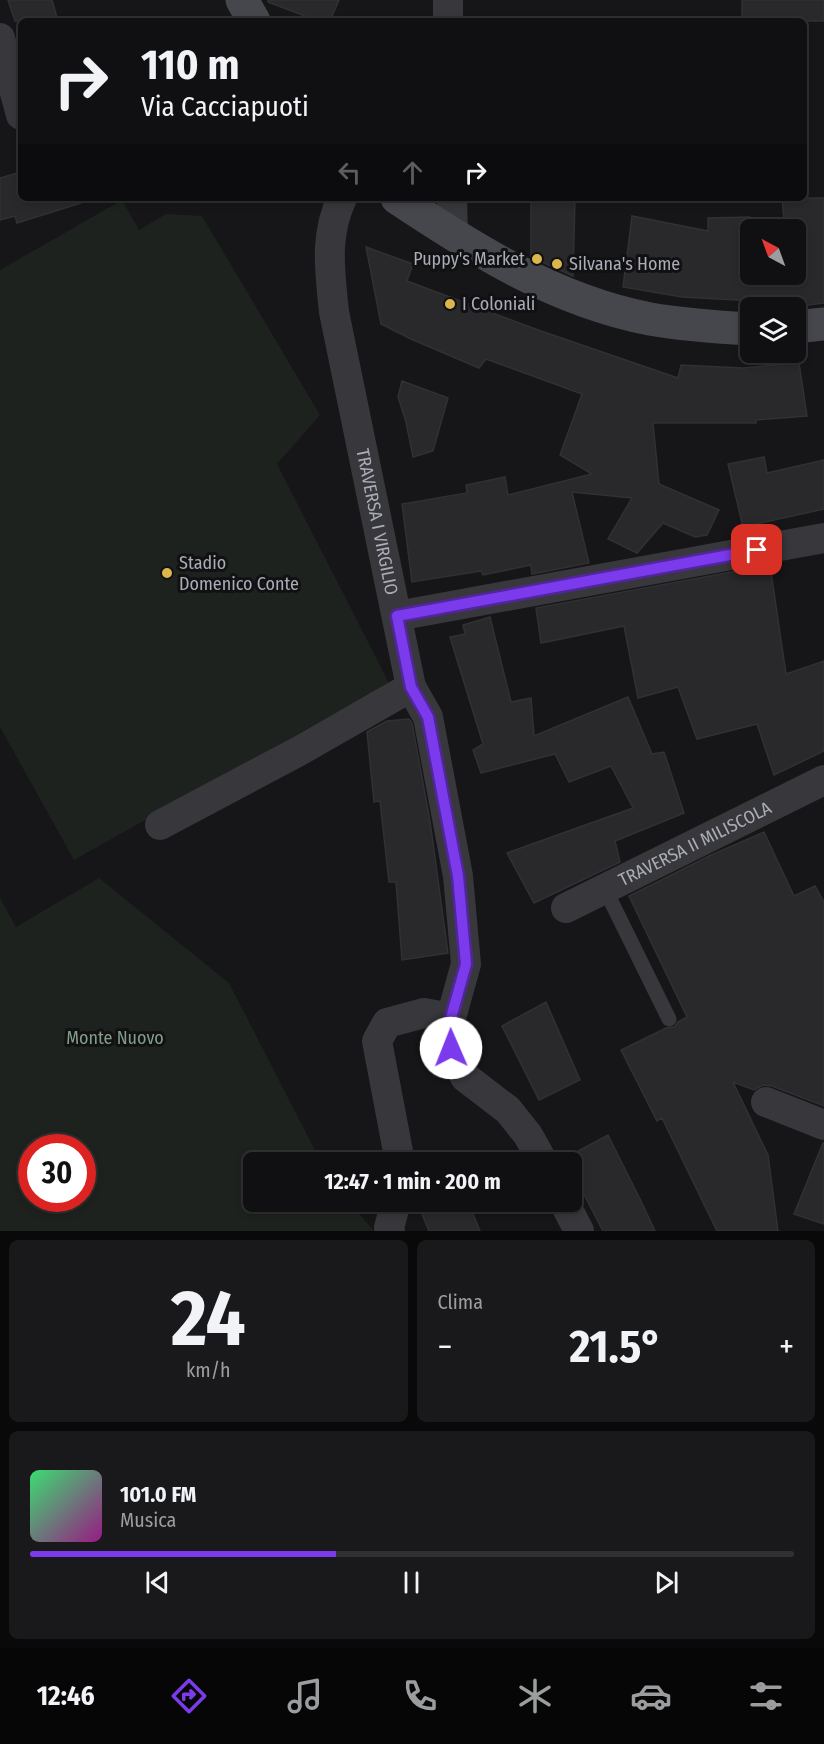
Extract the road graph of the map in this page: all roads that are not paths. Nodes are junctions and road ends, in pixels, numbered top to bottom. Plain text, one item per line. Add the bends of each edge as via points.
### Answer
1 (242, 0) edge
2 (448, 0) edge
3 (252, 18) edge
4 (448, 18) edge
5 (0, 38) edge
6 (18, 105) edge
7 (18, 118) edge
8 (0, 129) edge
9 (401, 201) edge
10 (452, 201) edge
11 (332, 204) edge
12 (453, 236) junction
13 (824, 324) edge
14 (806, 326) edge
15 (740, 328) edge
16 (824, 538) edge
17 (397, 616) junction
18 (411, 687) junction
19 (824, 780) edge
20 (160, 825) dead end
21 (605, 889) junction
22 (567, 908) dead end
23 (451, 1018) junction
24 (669, 1019) dead end
25 (766, 1102) dead end
26 (824, 1125) edge
27 (398, 1152) edge
28 (537, 1152) edge
29 (393, 1212) edge
30 (569, 1212) edge
31 (390, 1231) edge
32 (579, 1231) edge

1 - 3 street
2 - 4 street
5 - 6 street
7 - 8 street
9 - 12 street
10 - 12 street
11 - 17 street, TRAVERSA I VIRGILIO via 329,256 334,312
12 - 15 street via 503,265 597,305 688,325
13 - 14 street
16 - 17 street
17 - 18 street, TRAVERSA I VIRGILIO
18 - 20 street
18 - 23 street, TRAVERSA I VIRGILIO via 428,717 458,876 466,964
19 - 21 street, TRAVERSA II MILISCOLA
21 - 22 street, TRAVERSA II MILISCOLA
21 - 24 lane
23 - 27 street via 424,1013 387,1023 377,1041
23 - 28 street, TRAVERSA I VIRGILIO via 451,1048 465,1077 508,1110
25 - 26 street
29 - 31 street
30 - 32 street

